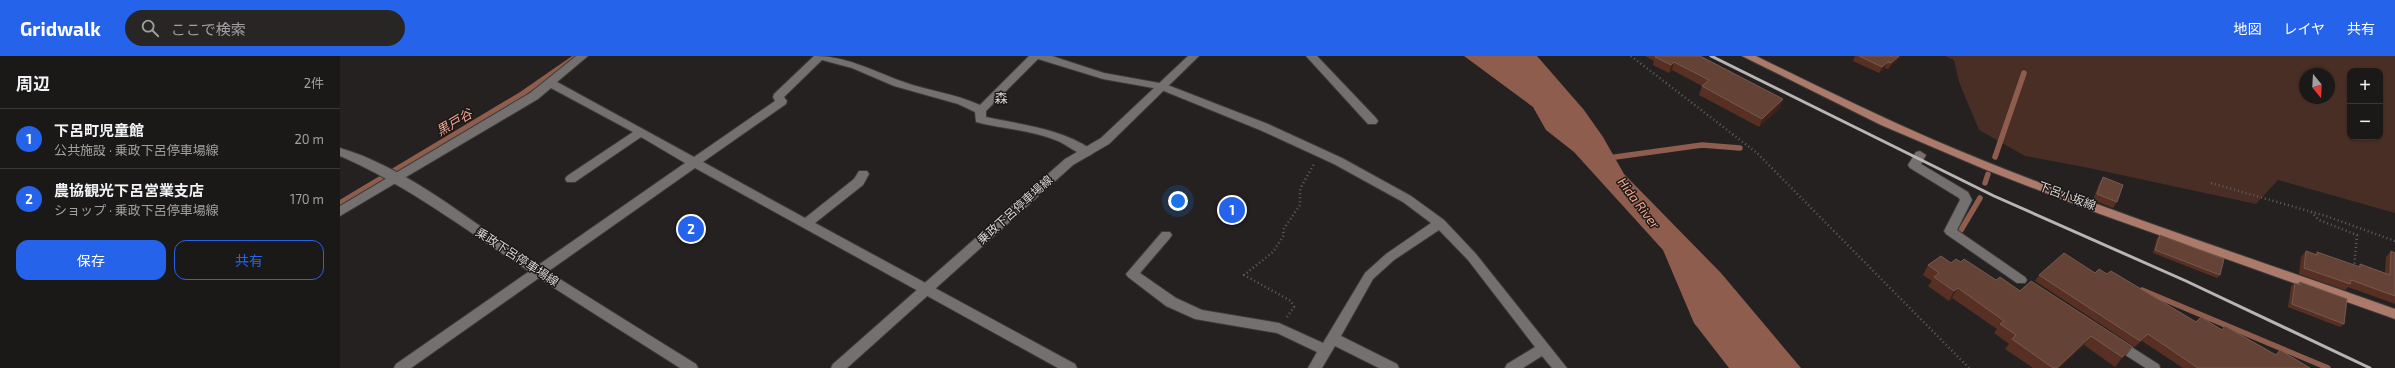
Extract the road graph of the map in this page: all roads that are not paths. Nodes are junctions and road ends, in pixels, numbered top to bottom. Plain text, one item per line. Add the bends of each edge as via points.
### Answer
1 (583, 56) edge
2 (820, 56) edge
3 (1035, 56) edge
4 (1041, 56) edge
5 (1194, 56) edge
6 (1311, 56) edge
7 (1747, 56) edge
8 (550, 83) junction
9 (1161, 86) junction
10 (981, 110) junction
11 (1372, 120) dead end
12 (641, 132) junction
13 (340, 152) edge
14 (1087, 152) junction
15 (1920, 155) dead end
16 (693, 162) junction
17 (863, 174) dead end
18 (397, 178) junction
19 (571, 179) dead end
20 (340, 212) edge
21 (1440, 223) junction
22 (806, 224) junction
23 (1166, 235) dead end
24 (538, 272) junction
25 (2024, 282) dead end
26 (926, 290) junction
27 (2395, 314) edge
28 (2111, 340) edge
29 (1329, 344) junction
30 (1544, 348) junction
31 (402, 368) edge
32 (691, 368) edge
33 (838, 368) edge
34 (1070, 368) edge
35 (1315, 368) edge
36 (1392, 368) edge
37 (1512, 368) edge
38 (1560, 368) edge
39 (2154, 368) edge

1 - 8 street
2 - 10 street via 856,66 898,84 962,101
2 - 16 street via 778,97 782,101
3 - 10 street
4 - 9 street via 1104,76
5 - 9 street, 乗政下呂停車場線
6 - 11 street
7 - 27 main road, 下呂小坂線 via 1923,139 2046,189
8 - 12 street
8 - 18 street via 534,96
9 - 14 street, 乗政下呂停車場線 via 1105,141
9 - 21 street via 1322,154 1407,199
10 - 14 street via 980,119 1048,133 1077,144
12 - 16 street
12 - 19 street
13 - 18 street, 乗政下呂停車場線 via 369,163
14 - 26 street, 乗政下呂停車場線 via 1069,162
15 - 25 street via 1914,165 1964,195 1966,200 1950,231
16 - 22 street
16 - 24 street
17 - 22 street via 858,182
18 - 20 street
18 - 24 street, 乗政下呂停車場線
21 - 29 street via 1390,257 1369,276
21 - 30 street via 1472,257
22 - 26 street
23 - 29 street via 1132,274 1171,302 1200,315 1279,328
24 - 31 street
24 - 32 street, 乗政下呂停車場線
26 - 33 street, 乗政下呂停車場線
26 - 34 street
28 - 39 lane
29 - 35 street
29 - 36 street
30 - 37 street
30 - 38 street

